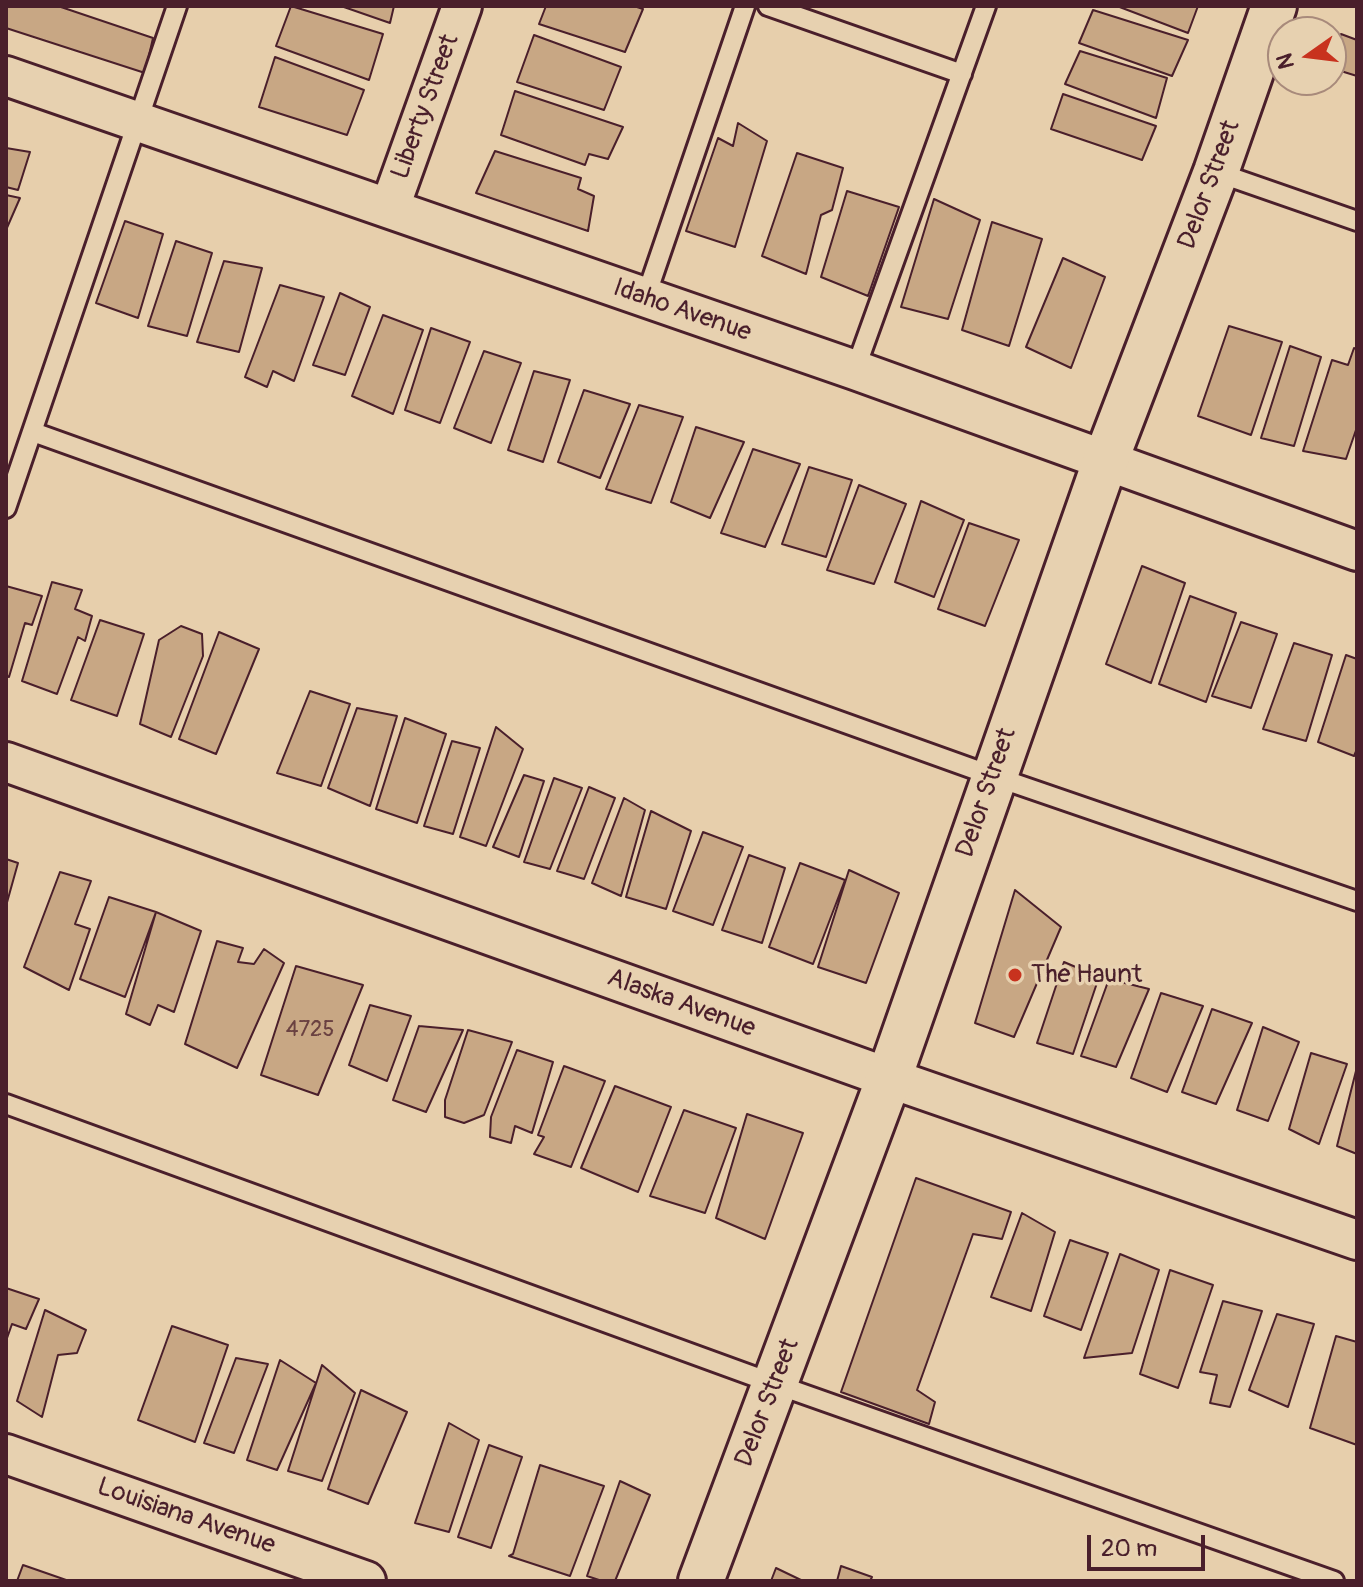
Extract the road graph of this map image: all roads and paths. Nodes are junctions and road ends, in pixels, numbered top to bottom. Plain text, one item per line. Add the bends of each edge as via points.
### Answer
1 (177, 6) edge
2 (462, 6) edge
3 (745, 6) edge
4 (768, 6) edge
5 (986, 6) edge
6 (1274, 6) edge
7 (962, 74) junction
8 (6, 76) edge
9 (136, 122) junction
10 (1216, 172) junction
11 (390, 207) junction
12 (1357, 221) edge
13 (645, 299) junction
14 (855, 370) junction
15 (33, 432) junction
16 (1105, 462) junction
17 (6, 508) edge
18 (1357, 551) edge
19 (6, 762) edge
20 (993, 776) junction
21 (1357, 901) edge
22 (889, 1078) junction
23 (6, 1104) edge
24 (1357, 1240) edge
25 (775, 1384) junction
26 (6, 1454) edge
27 (366, 1581) edge
28 (701, 1581) edge
29 (1334, 1581) edge

1 - 9 lane
2 - 11 street, Liberty Street
3 - 13 lane
4 - 7 lane
5 - 7 lane
6 - 10 street, Delor Street
7 - 14 lane
8 - 9 street, Idaho Avenue
9 - 11 street, Idaho Avenue
9 - 15 lane
10 - 12 lane
10 - 16 street, Delor Street
11 - 13 street, Idaho Avenue
13 - 14 street, Idaho Avenue
14 - 16 street, Idaho Avenue
15 - 17 lane
15 - 20 lane
16 - 18 street, Idaho Avenue
16 - 20 street, Delor Street
19 - 22 street, Alaska Avenue
20 - 21 lane
20 - 22 street, Delor Street
22 - 24 street, Alaska Avenue
22 - 25 street, Delor Street
23 - 25 lane
25 - 28 street, Delor Street
25 - 29 lane
26 - 27 street, Louisiana Avenue

